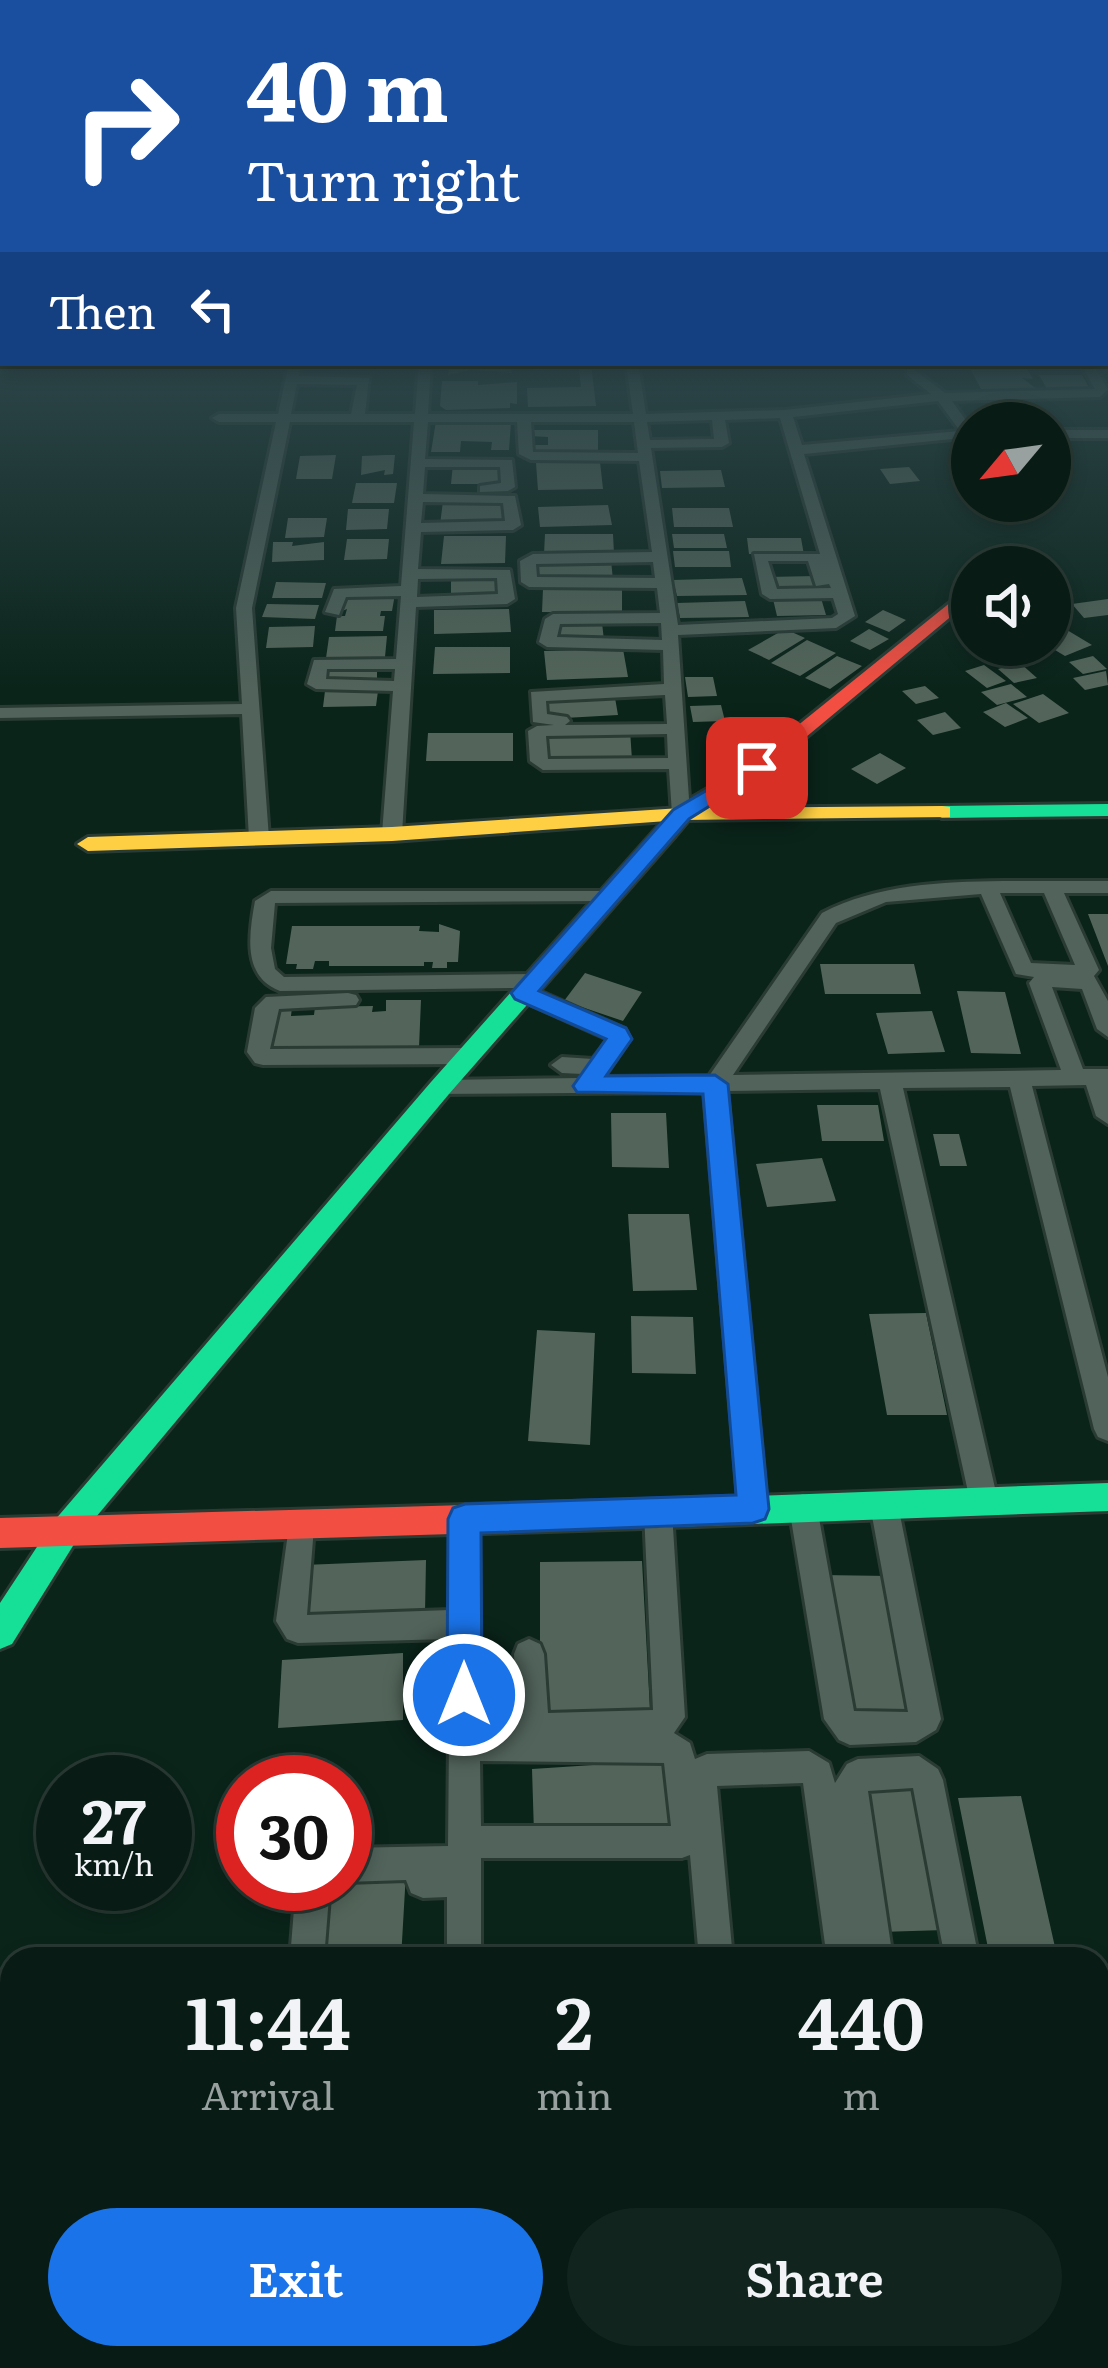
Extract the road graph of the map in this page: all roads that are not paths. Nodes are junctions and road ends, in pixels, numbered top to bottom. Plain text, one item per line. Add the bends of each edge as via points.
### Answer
1 (270, 469) edge
2 (418, 469) edge
3 (507, 469) edge
4 (648, 469) edge
5 (800, 469) edge
6 (417, 494) junction
7 (415, 528) junction
8 (660, 557) junction
9 (440, 574) junction
10 (664, 584) junction
11 (410, 589) junction
12 (769, 599) dead end
13 (438, 602) junction
14 (833, 603) junction
15 (951, 607) edge
16 (333, 612) dead end
17 (670, 631) junction
18 (380, 664) junction
19 (405, 664) junction
20 (378, 686) junction
21 (403, 686) junction
22 (674, 689) junction
23 (251, 709) junction
24 (0, 713) edge
25 (676, 725) junction
26 (636, 729) junction
27 (678, 763) junction
28 (640, 764) junction
29 (1108, 810) edge
30 (681, 814) junction
31 (392, 834) junction
32 (259, 838) junction
33 (88, 844) dead end
34 (1108, 887) edge
35 (611, 895) junction
36 (1061, 895) junction
37 (992, 897) junction
38 (1108, 900) edge
39 (1108, 973) edge
40 (525, 991) junction
41 (1108, 1029) edge
42 (469, 1056) junction
43 (562, 1064) dead end
44 (593, 1076) junction
45 (1093, 1078) edge
46 (1019, 1079) junction
47 (890, 1081) junction
48 (715, 1084) junction
49 (440, 1088) junction
50 (1108, 1116) edge
51 (1108, 1429) edge
52 (1108, 1497) edge
53 (984, 1501) junction
54 (884, 1504) junction
55 (803, 1507) junction
56 (753, 1509) junction
57 (658, 1512) junction
58 (465, 1519) junction
59 (300, 1527) junction
60 (65, 1532) junction
61 (0, 1533) edge
62 (464, 1624) junction
63 (0, 1633) edge
64 (529, 1654) dead end
65 (533, 1729) junction
66 (464, 1738) junction
67 (464, 1862) junction
68 (372, 1864) edge
69 (311, 1911) edge
70 (309, 1947) edge
71 (464, 1947) edge
72 (715, 1947) edge
73 (842, 1947) edge
74 (875, 1947) edge
75 (960, 1947) edge

1 - 23 street via 246,584
2 - 6 street
3 - 6 street via 508,487
4 - 8 street
5 - 14 street
6 - 7 street
6 - 7 street via 510,499 513,525
7 - 11 street
8 - 10 street
8 - 10 street via 533,559 529,582
9 - 11 street
9 - 13 street
9 - 13 street via 504,573 507,599
10 - 17 street
11 - 13 street
11 - 16 street via 340,592
11 - 19 street
12 - 14 street via 777,618
14 - 17 street via 836,623
15 - 30 street via 757,768
17 - 17 street via 547,641 553,619
17 - 22 street
18 - 19 street
18 - 20 street
18 - 20 street via 320,664 316,684
19 - 21 street
20 - 21 street
21 - 31 street
22 - 25 street
22 - 25 street via 536,696 545,722
23 - 24 street
23 - 32 street
25 - 26 street
25 - 27 street
26 - 28 street
26 - 28 street via 542,729 539,760
27 - 28 street
27 - 30 street
29 - 30 street
30 - 31 street
30 - 35 street
31 - 32 street
32 - 33 street
34 - 36 street
35 - 40 street
35 - 40 street via 289,905 271,897 263,910 262,968 280,984
36 - 37 street
36 - 37 street via 1083,973 1023,969
36 - 38 street
36 - 39 street
37 - 48 street via 898,892 843,907
40 - 42 street
40 - 42 street via 274,1002 258,1052
40 - 44 street via 617,1034
41 - 45 street via 1090,982 1040,982
42 - 49 street
43 - 44 street
44 - 48 street
44 - 49 street
45 - 46 street
45 - 50 street
46 - 47 street
46 - 51 street
47 - 48 street
47 - 53 street
48 - 56 street
49 - 60 street
52 - 53 street
53 - 54 street
54 - 55 street
54 - 55 street via 925,1719 916,1727 850,1729 840,1719
55 - 56 street
56 - 57 street
57 - 58 street
57 - 65 street via 669,1717 658,1726
58 - 59 street
58 - 62 street
59 - 60 street
59 - 62 street via 291,1621 298,1629
60 - 61 street
60 - 63 street
62 - 66 street
64 - 65 street
65 - 66 street
66 - 67 street
66 - 67 street via 670,1747 679,1754 688,1833 682,1842
67 - 68 street via 423,1882 418,1863
67 - 71 street
69 - 70 street
72 - 73 street via 700,1778 706,1770 808,1767 818,1774
74 - 75 street via 851,1784 858,1775 920,1772

